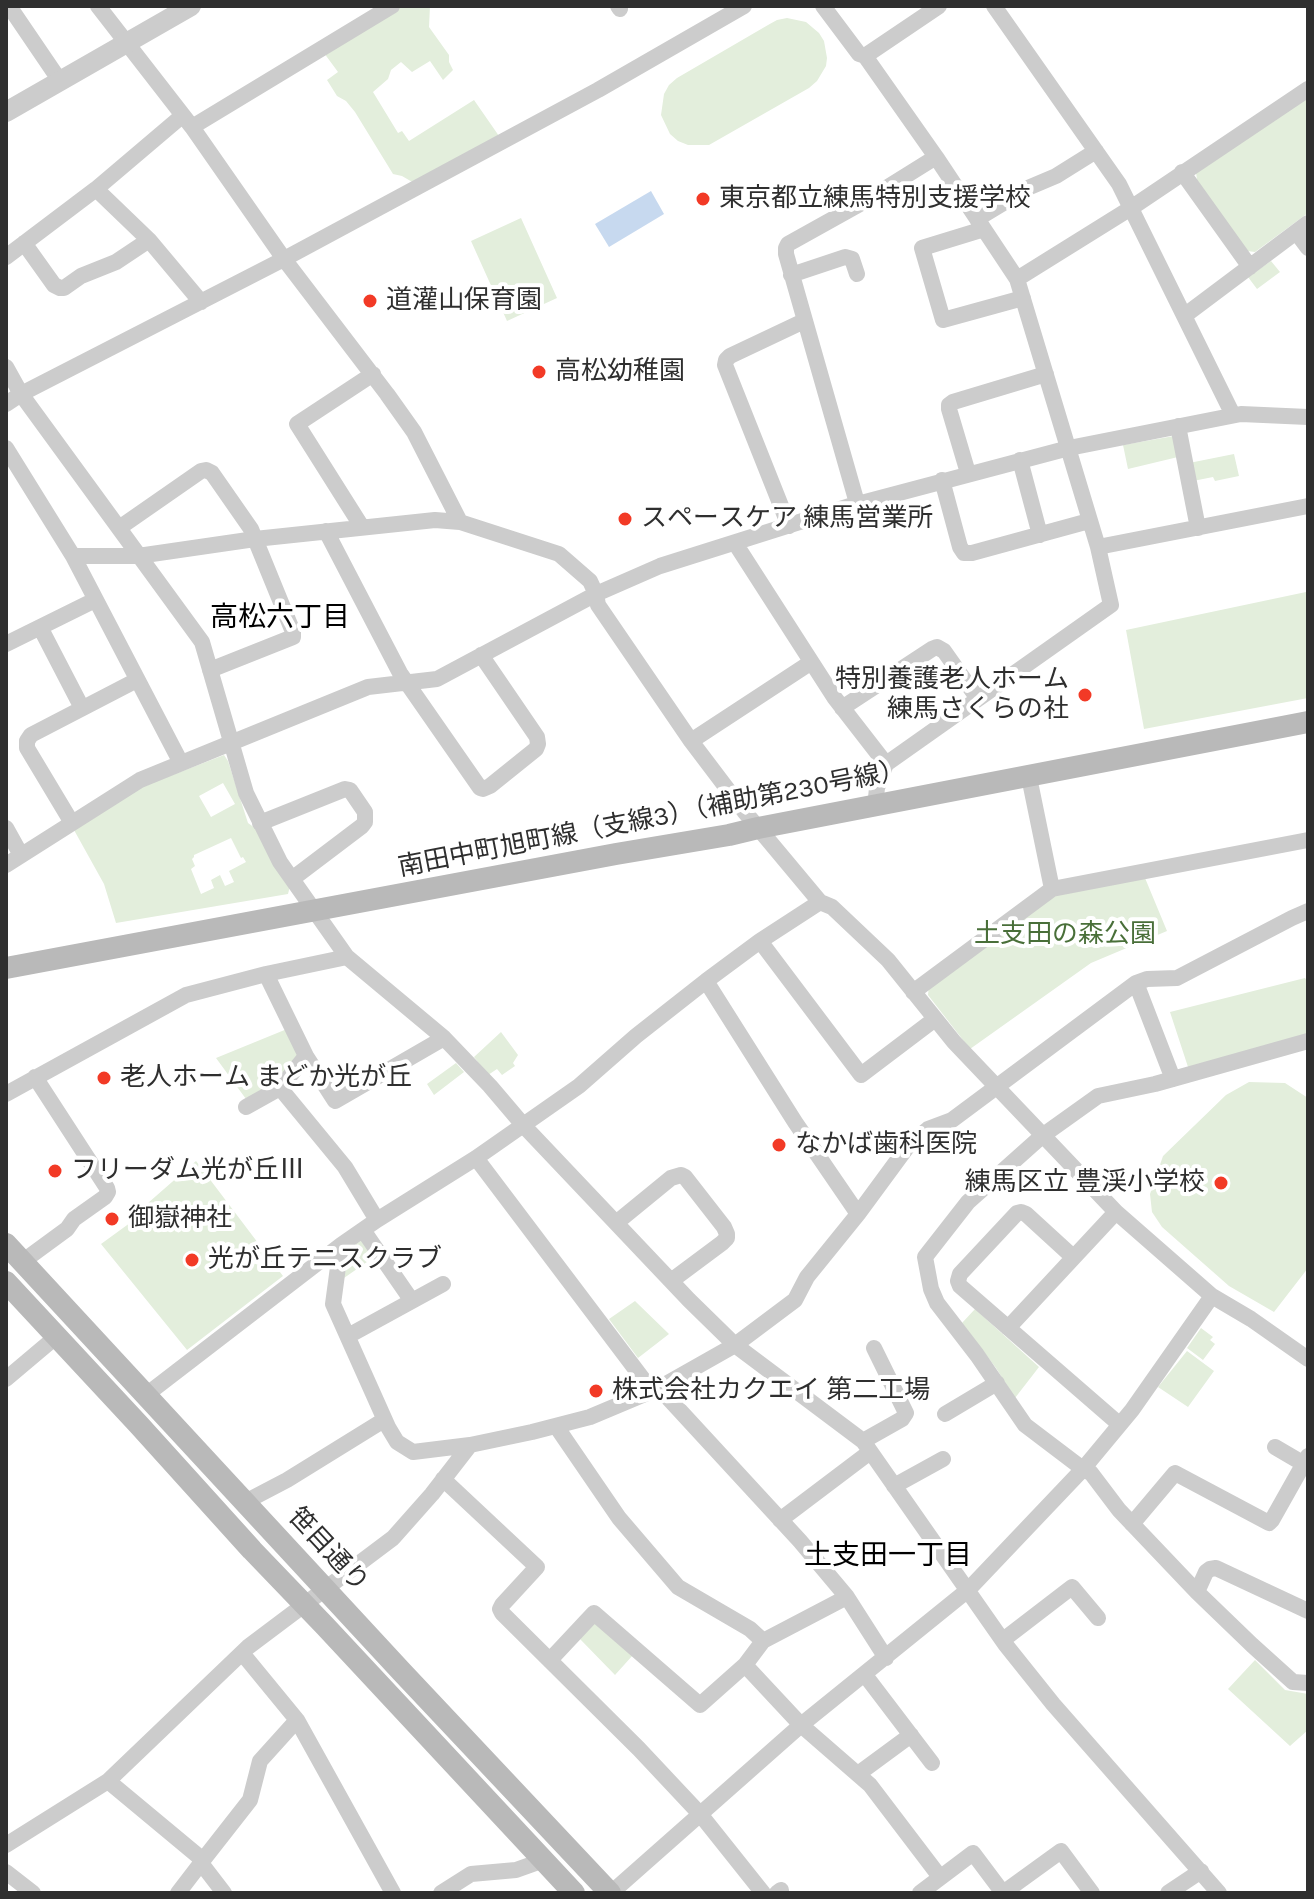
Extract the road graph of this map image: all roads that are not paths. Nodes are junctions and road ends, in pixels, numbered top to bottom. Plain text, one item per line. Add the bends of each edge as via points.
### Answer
1 (9, 6) edge
2 (98, 6) edge
3 (191, 6) edge
4 (392, 6) edge
5 (744, 6) edge
6 (823, 6) edge
7 (994, 6) edge
8 (930, 8) edge
9 (127, 43) junction
10 (865, 56) junction
11 (60, 81) junction
12 (1308, 89) edge
13 (6, 112) edge
14 (187, 122) junction
15 (1096, 151) junction
16 (936, 157) junction
17 (1182, 172) junction
18 (96, 189) junction
19 (1131, 208) junction
20 (980, 224) junction
21 (1302, 228) edge
22 (149, 240) junction
23 (24, 243) junction
24 (1308, 248) edge
25 (6, 257) edge
26 (284, 259) junction
27 (1250, 267) junction
28 (857, 274) dead end
29 (791, 275) junction
30 (1017, 279) junction
31 (1023, 298) junction
32 (201, 302) junction
33 (1184, 316) junction
34 (804, 321) junction
35 (6, 367) edge
36 (373, 374) junction
37 (1046, 374) junction
38 (21, 394) junction
39 (6, 404) edge
40 (1233, 415) junction
41 (1308, 417) edge
42 (1178, 426) junction
43 (6, 448) edge
44 (1069, 448) junction
45 (1020, 460) junction
46 (968, 473) junction
47 (942, 480) junction
48 (857, 503) junction
49 (1308, 506) edge
50 (1089, 521) junction
51 (460, 522) junction
52 (789, 526) junction
53 (362, 527) junction
54 (119, 528) junction
55 (1198, 528) junction
56 (326, 531) junction
57 (1040, 535) junction
58 (255, 539) junction
59 (735, 543) junction
60 (1098, 547) junction
61 (73, 556) junction
62 (138, 556) junction
63 (596, 594) junction
64 (95, 600) junction
65 (40, 627) junction
66 (6, 644) edge
67 (481, 655) junction
68 (810, 663) junction
69 (210, 670) junction
70 (137, 680) junction
71 (406, 682) junction
72 (978, 699) junction
73 (82, 708) junction
74 (842, 708) junction
75 (1308, 722) edge
76 (691, 741) junction
77 (231, 743) junction
78 (181, 763) junction
79 (886, 764) junction
80 (1029, 777) junction
81 (875, 807) junction
82 (72, 823) junction
83 (260, 823) junction
84 (6, 828) edge
85 (758, 828) junction
86 (1308, 840) edge
87 (21, 855) junction
88 (6, 865) edge
89 (292, 879) junction
90 (1052, 889) junction
91 (820, 902) junction
92 (1308, 911) edge
93 (315, 912) junction
94 (760, 941) junction
95 (347, 957) junction
96 (6, 968) edge
97 (266, 974) junction
98 (706, 981) junction
99 (1136, 983) junction
100 (913, 992) junction
101 (935, 1019) junction
102 (444, 1038) junction
103 (1308, 1041) edge
104 (306, 1056) junction
105 (35, 1077) junction
106 (1173, 1079) junction
107 (996, 1086) junction
108 (280, 1088) junction
109 (6, 1094) edge
110 (246, 1107) dead end
111 (524, 1126) junction
112 (1042, 1136) junction
113 (476, 1158) junction
114 (1116, 1212) junction
115 (858, 1214) junction
116 (616, 1223) junction
117 (370, 1225) junction
118 (6, 1244) edge
119 (341, 1245) junction
120 (1073, 1257) junction
121 (22, 1262) junction
122 (671, 1281) junction
123 (6, 1282) edge
124 (443, 1284) dead end
125 (1212, 1296) junction
126 (412, 1301) junction
127 (1008, 1328) junction
128 (57, 1336) junction
129 (348, 1336) junction
130 (735, 1345) junction
131 (874, 1348) dead end
132 (1308, 1359) edge
133 (6, 1379) edge
134 (997, 1383) junction
135 (656, 1389) junction
136 (146, 1395) junction
137 (945, 1414) dead end
138 (384, 1420) junction
139 (1119, 1424) junction
140 (556, 1426) junction
141 (470, 1445) junction
142 (866, 1447) junction
143 (1275, 1447) dead end
144 (943, 1459) dead end
145 (1306, 1460) edge
146 (1083, 1469) junction
147 (443, 1479) junction
148 (894, 1486) junction
149 (245, 1502) junction
150 (780, 1520) junction
151 (1132, 1524) junction
152 (325, 1588) junction
153 (968, 1590) junction
154 (1197, 1592) junction
155 (847, 1597) junction
156 (304, 1604) junction
157 (1308, 1611) edge
158 (1098, 1618) dead end
159 (1003, 1640) junction
160 (763, 1641) junction
161 (242, 1653) junction
162 (886, 1658) junction
163 (550, 1660) junction
164 (745, 1665) junction
165 (865, 1675) junction
166 (1308, 1683) edge
167 (297, 1720) junction
168 (801, 1725) junction
169 (911, 1735) junction
170 (932, 1763) dead end
171 (858, 1774) junction
172 (108, 1781) junction
173 (700, 1814) junction
174 (6, 1845) edge
175 (544, 1860) junction
176 (202, 1861) junction
177 (1201, 1871) junction
178 (6, 1872) edge
179 (940, 1877) junction
180 (33, 1893) edge
181 (178, 1893) edge
182 (224, 1893) edge
183 (393, 1893) edge
184 (441, 1893) edge
185 (574, 1893) edge
186 (610, 1893) edge
187 (763, 1893) edge
188 (920, 1893) edge
189 (1003, 1893) edge
190 (1092, 1893) edge
191 (1168, 1893) edge
192 (1219, 1893) edge

1 - 11 street
2 - 9 street
3 - 9 street
4 - 14 street
5 - 26 street
6 - 10 street
7 - 15 street
8 - 10 street
9 - 11 street
9 - 14 street
10 - 16 street
11 - 13 street
12 - 17 street
14 - 18 street
14 - 26 street
15 - 19 street
15 - 20 street via 1030,187
16 - 20 street
16 - 29 street via 788,244
17 - 19 street
17 - 27 street
18 - 22 street
18 - 23 street
19 - 30 street
19 - 33 street
20 - 30 street
20 - 31 street via 922,248 943,320
21 - 24 street
21 - 27 street
22 - 23 street via 64,288 54,285
22 - 32 street
23 - 25 street
26 - 32 street
26 - 36 street
27 - 33 street
28 - 29 street via 852,259 845,257
29 - 34 street
30 - 31 street
31 - 37 street
32 - 38 street
33 - 40 street
34 - 48 street
34 - 52 street via 730,356 725,365
35 - 38 street
36 - 51 street via 414,432
36 - 53 street via 297,424
37 - 44 street
37 - 46 street via 949,405
38 - 39 street
38 - 54 street
40 - 41 street
40 - 42 street
42 - 44 street
42 - 55 street
43 - 61 street
44 - 45 street
44 - 50 street
45 - 46 street
45 - 57 street
46 - 47 street
47 - 48 street
47 - 57 street via 964,553
48 - 52 street
49 - 55 street
50 - 57 street
50 - 60 street
51 - 53 street
51 - 63 street via 559,554 590,581
52 - 59 street
53 - 56 street
54 - 58 street via 206,470
54 - 62 street
55 - 60 street
56 - 58 street
56 - 71 street
58 - 62 street
58 - 69 street via 293,637
59 - 63 street via 660,566
59 - 68 street
60 - 72 street via 1111,605
61 - 62 street
61 - 64 street
62 - 69 street via 202,642
63 - 67 street
63 - 76 street via 598,605
64 - 65 street
64 - 70 street
65 - 66 street
65 - 73 street
67 - 71 street via 437,679
67 - 71 street via 538,744 486,789 480,788
68 - 74 street
68 - 76 street
69 - 77 street
70 - 73 street
70 - 78 street
71 - 77 street via 368,687
72 - 74 street via 937,647
72 - 79 street
73 - 82 street via 27,741
74 - 79 street
75 - 80 main road, 南田中町旭町線（支線3）（補助第230号線）
76 - 85 street
77 - 78 street
77 - 83 street
78 - 82 street via 140,780
79 - 81 street
80 - 81 main road, 南田中町旭町線（支線3）（補助第230号線）
80 - 90 street
81 - 85 main road, 南田中町旭町線（支線3）（補助第230号線）
82 - 87 street
83 - 89 street
83 - 89 street via 345,789 365,812 362,826
84 - 87 street
85 - 91 street
85 - 93 main road, 南田中町旭町線（支線3）（補助第230号線）
86 - 90 street
87 - 88 street
89 - 93 street
90 - 100 street
91 - 94 street
91 - 100 street via 888,960
92 - 99 street via 1177,978
93 - 95 street
93 - 96 main road, 南田中町旭町線（支線3）（補助第230号線）
94 - 98 street
94 - 101 street via 861,1075
95 - 97 street
95 - 102 street
97 - 104 street
97 - 105 street via 186,995
98 - 111 street
98 - 115 street
99 - 106 street
99 - 107 street
100 - 101 street
101 - 107 street
102 - 104 street via 335,1101
102 - 111 street
103 - 106 street
104 - 108 street
105 - 109 street
105 - 121 street via 108,1192
106 - 112 street via 1098,1096
107 - 112 street
107 - 115 street via 908,1146
108 - 110 street
108 - 117 street via 345,1167
111 - 113 street
111 - 116 street
112 - 114 street
112 - 134 street via 968,1202 925,1257 937,1303
113 - 117 street
113 - 135 street
114 - 120 street
114 - 125 street
115 - 130 street via 795,1300
116 - 122 street
116 - 122 street via 671,1178 685,1177 727,1238
117 - 119 street
117 - 126 street
118 - 121 main road, 笹目通り
119 - 129 street via 333,1304
119 - 136 street
120 - 127 street
120 - 127 street via 1021,1212 960,1274 960,1286
121 - 136 main road, 笹目通り
122 - 130 street
123 - 128 main road, 笹目通り
124 - 126 street
125 - 132 street
125 - 139 street
126 - 129 street
127 - 139 street
128 - 133 street
128 - 156 main road, 笹目通り
129 - 138 street
130 - 135 street
130 - 142 street
131 - 142 street via 906,1413
134 - 137 street
134 - 146 street via 1025,1425
135 - 140 street
135 - 150 street
136 - 149 main road, 笹目通り
138 - 141 street via 397,1442 413,1452
138 - 149 street
139 - 146 street
140 - 141 street
140 - 160 street via 619,1518 678,1587
141 - 147 street
142 - 148 street
142 - 150 street
143 - 145 street
144 - 148 street
145 - 151 street via 1269,1523 1175,1473
146 - 151 street
146 - 153 street
147 - 152 street via 393,1538
147 - 163 street via 537,1567 500,1609
148 - 153 street
149 - 152 main road, 笹目通り
150 - 155 street
151 - 154 street
152 - 156 street
152 - 186 main road, 笹目通り
153 - 159 street
153 - 162 street
154 - 157 street via 1206,1572 1216,1568
154 - 166 street via 1293,1682
155 - 160 street
155 - 162 street
156 - 161 street
156 - 175 main road, 笹目通り
158 - 159 street via 1072,1587
159 - 177 street
160 - 164 street
161 - 167 street
161 - 172 street
162 - 165 street
163 - 164 street via 594,1613 700,1705
163 - 173 street
164 - 168 street
165 - 168 street
165 - 169 street
167 - 176 street via 260,1761 249,1803
167 - 183 street
168 - 171 street
168 - 173 street
169 - 170 street
169 - 171 street
171 - 179 street
172 - 174 street
172 - 176 street
173 - 186 street
173 - 187 street
175 - 184 street via 516,1870 471,1874
175 - 185 main road, 笹目通り
176 - 181 street
176 - 182 street
177 - 191 street
177 - 192 street
178 - 180 street
179 - 188 street
179 - 189 street via 973,1853
189 - 190 street via 1061,1851

